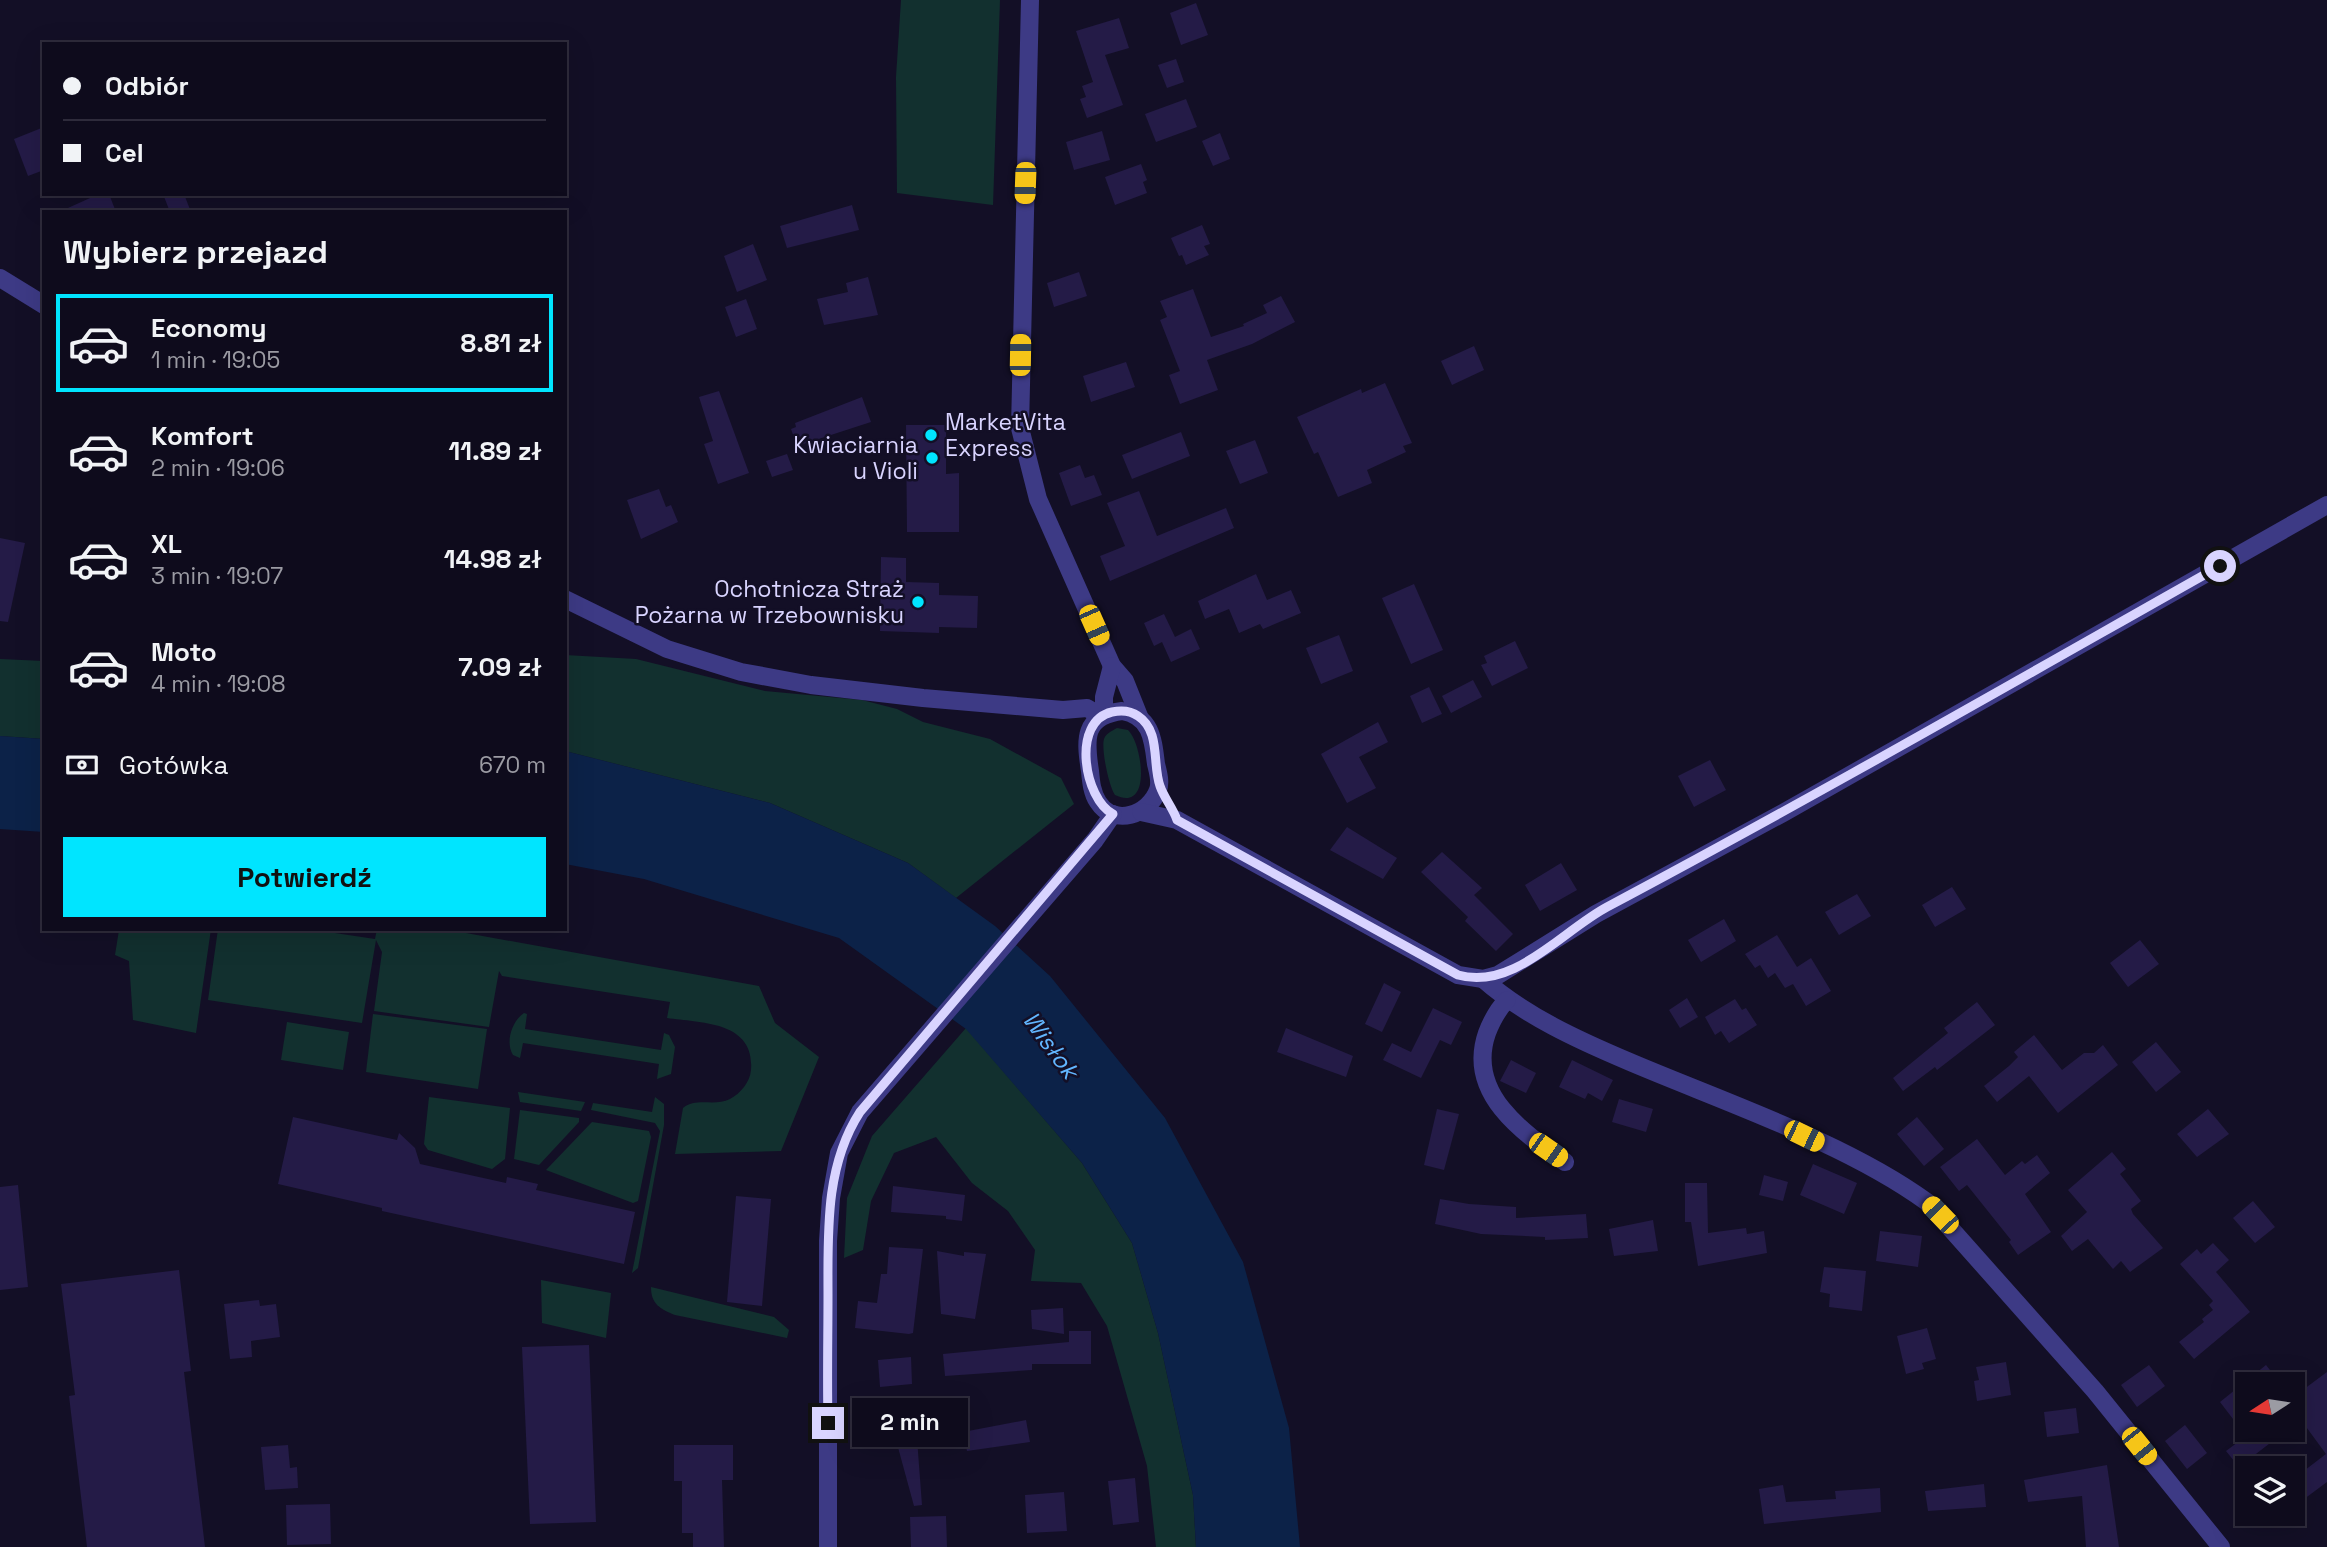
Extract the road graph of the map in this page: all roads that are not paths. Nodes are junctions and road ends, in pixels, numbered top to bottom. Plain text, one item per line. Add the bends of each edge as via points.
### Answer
1 (1030, 0) edge
2 (0, 278) edge
3 (42, 304) edge
4 (2327, 505) edge
5 (567, 600) edge
6 (1112, 666) junction
7 (1063, 710) junction
8 (1102, 716) junction
9 (1139, 716) junction
10 (1086, 739) junction
11 (1160, 786) junction
12 (1141, 812) junction
13 (1113, 814) junction
14 (1177, 820) junction
15 (1483, 979) junction
16 (1507, 1000) junction
17 (1565, 1162) dead end
18 (828, 1547) edge
19 (2221, 1547) edge

1 - 6 street via 1020,428 1038,499
2 - 3 street
4 - 15 street via 1783,813 1595,914 1522,964
5 - 7 street via 667,649 741,672 811,685
6 - 8 street
6 - 9 street via 1125,681
7 - 8 street via 1087,708
7 - 10 street
8 - 9 street via 1122,711
8 - 10 street
9 - 11 street via 1153,736
10 - 13 street via 1093,793
11 - 12 street via 1149,807
11 - 14 street
12 - 13 street
12 - 14 street
13 - 18 street via 906,1055 847,1131 831,1199
14 - 15 street via 1458,975
15 - 16 street
16 - 17 street via 1497,1011 1483,1044 1485,1083 1530,1138
16 - 19 street via 1586,1043 1899,1181 1927,1202 2078,1371

